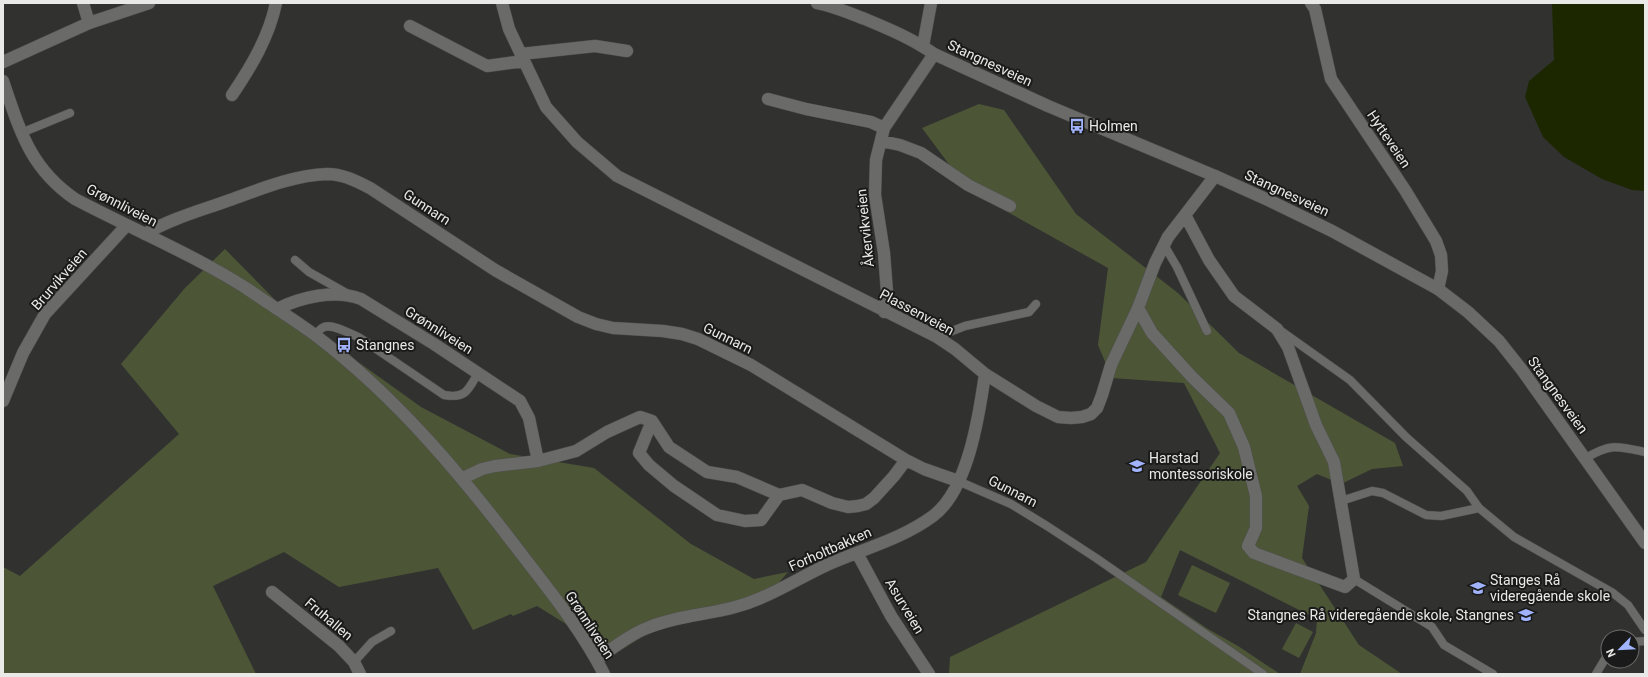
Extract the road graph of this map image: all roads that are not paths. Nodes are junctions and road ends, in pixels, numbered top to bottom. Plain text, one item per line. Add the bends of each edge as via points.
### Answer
1 (83, 3) edge
2 (149, 3) edge
3 (276, 3) edge
4 (502, 3) edge
5 (817, 3) edge
6 (931, 3) edge
7 (1312, 3) edge
8 (89, 23) junction
9 (410, 26) dead end
10 (923, 46) junction
11 (627, 51) dead end
12 (934, 54) junction
13 (522, 57) junction
14 (3, 62) edge
15 (3, 81) edge
16 (232, 95) dead end
17 (768, 99) dead end
18 (70, 113) dead end
19 (884, 128) junction
20 (21, 133) junction
21 (881, 141) junction
22 (1215, 176) junction
23 (1010, 206) dead end
24 (1185, 215) junction
25 (126, 226) junction
26 (145, 234) junction
27 (1164, 245) junction
28 (295, 260) dead end
29 (1438, 289) junction
30 (354, 297) junction
31 (1036, 304) dead end
32 (1138, 308) junction
33 (277, 309) junction
34 (884, 312) junction
35 (1277, 329) junction
36 (1207, 331) dead end
37 (315, 336) junction
38 (936, 337) junction
39 (478, 373) junction
40 (985, 374) junction
41 (3, 401) edge
42 (652, 421) junction
43 (1645, 452) edge
44 (1586, 458) junction
45 (906, 460) junction
46 (538, 461) junction
47 (463, 478) junction
48 (958, 481) junction
49 (779, 495) junction
50 (1341, 501) junction
51 (1480, 508) junction
52 (1645, 543) edge
53 (857, 553) junction
54 (1354, 579) junction
55 (272, 592) dead end
56 (1645, 630) edge
57 (391, 631) dead end
58 (597, 660) junction
59 (354, 662) junction
60 (360, 674) edge
61 (604, 674) edge
62 (929, 674) edge
63 (1263, 674) edge
64 (1494, 674) edge

1 - 8 street
2 - 8 street
3 - 16 street via 273,20 252,65
4 - 13 street, Plassenveien via 509,29
5 - 10 street, Stangnesveien via 830,5
6 - 10 street
7 - 29 street, Hytteveien via 1331,79 1436,241 1441,255 1442,271
8 - 14 street
9 - 13 street via 487,66
10 - 12 street, Stangnesveien
11 - 13 street via 596,46
12 - 19 street, Åkervikveien
12 - 22 street, Stangnesveien via 1048,106
13 - 34 street, Plassenveien via 546,107 577,142 617,176
15 - 20 street, Grønnliveien
17 - 19 street via 871,122
18 - 20 lane
19 - 21 street, Åkervikveien
20 - 25 street, Grønnliveien via 34,159 61,189
21 - 23 street via 921,153 968,185
21 - 34 street, Åkervikveien via 876,160 875,195 887,292
22 - 24 street, Plassenveien
22 - 29 street, Stangnesveien via 1332,231
24 - 27 street, Plassenveien
24 - 35 street via 1209,260 1234,296
25 - 26 street, Grønnliveien
25 - 41 street, Brurvikveien via 45,314 23,353
26 - 33 street, Grønnliveien via 244,287
26 - 45 street, Gunnarn via 162,224 270,186 315,175 342,176 370,188 495,270 578,317 613,328 663,331 698,339 751,365
27 - 32 street, Plassenveien
27 - 36 lane
28 - 30 lane via 309,272
29 - 44 street, Stangnesveien via 1499,341
30 - 33 street, Grønnliveien via 330,294
30 - 39 street, Grønnliveien
31 - 38 lane via 1029,312 965,326
32 - 40 street, Plassenveien via 1111,365 1097,408 1091,414 1071,418 1058,417
32 - 54 street via 1152,333 1229,413 1244,447 1256,496 1256,528 1248,546 1254,553 1345,588
33 - 37 street, Grønnliveien
34 - 38 street, Plassenveien
35 - 50 street via 1288,347 1316,425 1334,462
35 - 51 lane via 1350,380 1406,437 1467,491
37 - 39 lane via 325,327 345,330 444,395 455,397 466,393
37 - 47 street, Grønnliveien via 388,399
38 - 40 street, Plassenveien
39 - 46 street, Grønnliveien via 520,401 529,418
40 - 48 street, Forholtbakken via 980,408 966,463
42 - 46 street via 640,417 576,450
42 - 49 street via 669,447 708,472 737,477
42 - 49 street via 639,453 674,486 716,515 744,521 761,520
43 - 44 lane via 1618,446 1606,447
44 - 52 street, Stangnesveien
45 - 48 street, Gunnarn
45 - 49 street via 866,504 848,507 802,490
46 - 47 street via 495,466
47 - 58 street, Grønnliveien via 547,587
48 - 53 street, Forholtbakken via 944,506 933,516 913,529
48 - 63 lane, Gunnarn via 1011,504 1047,526
50 - 51 lane via 1372,491 1383,492 1426,515 1441,516
50 - 54 street
51 - 56 lane via 1514,536 1613,593 1628,605
53 - 58 street, Forholtbakken via 742,605 647,628
53 - 62 street, Asurveien via 891,616
54 - 64 lane via 1432,627 1444,645
55 - 59 street, Fruhallen via 339,646
57 - 59 lane via 372,642
58 - 61 street, Grønnliveien
59 - 60 street, Fruhallen

